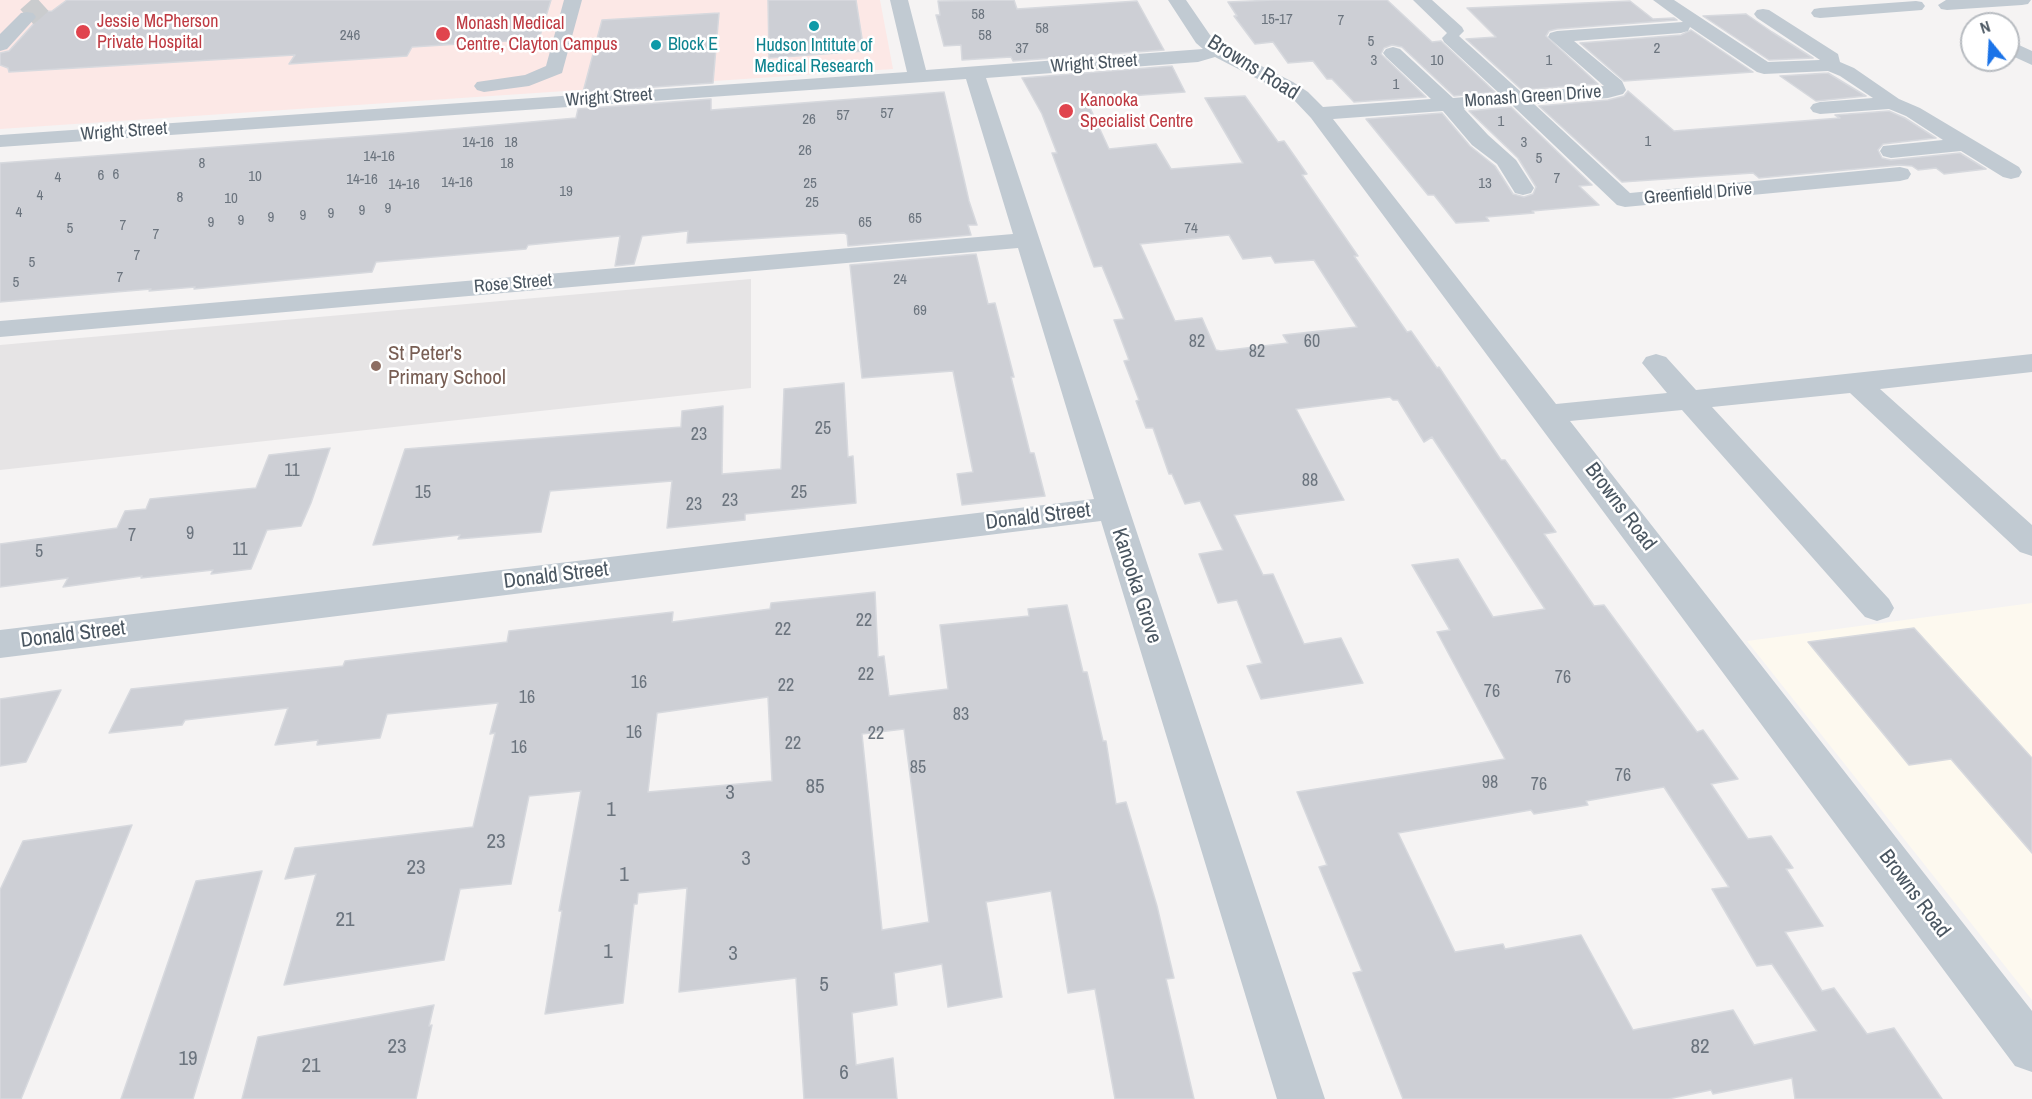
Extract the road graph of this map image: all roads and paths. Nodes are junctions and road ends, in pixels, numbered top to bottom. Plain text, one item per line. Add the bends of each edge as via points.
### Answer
1 (573, 0) edge
2 (899, 0) edge
3 (1177, 0) edge
4 (1422, 0) edge
5 (1662, 0) edge
6 (2022, 0) edge
7 (1931, 5) edge
8 (1820, 13) dead end
9 (1762, 14) dead end
10 (27, 17) tunnel mouth
11 (1960, 20) edge
12 (1683, 21) junction
13 (0, 45) edge
14 (1218, 51) junction
15 (1394, 53) dead end
16 (1830, 65) junction
17 (974, 73) junction
18 (918, 76) junction
19 (464, 87) dead end
20 (1517, 98) junction
21 (1892, 103) junction
22 (1448, 104) junction
23 (1820, 108) dead end
24 (1318, 114) junction
25 (0, 141) edge
26 (1966, 144) junction
27 (1891, 151) dead end
28 (1900, 174) dead end
29 (1988, 175) dead end
30 (1523, 188) dead end
31 (1026, 240) junction
32 (0, 329) edge
33 (1656, 363) dead end
34 (2032, 363) edge
35 (1856, 383) junction
36 (1689, 400) junction
37 (1549, 414) junction
38 (1111, 508) junction
39 (2032, 544) edge
40 (1877, 608) dead end
41 (0, 644) edge
42 (2032, 1050) edge
43 (1301, 1099) edge

1 - 19 street via 555,69 518,83
2 - 18 street
3 - 14 street, Browns Road via 1203,39
4 - 20 street, Greenfield Drive
5 - 12 street
6 - 7 street
7 - 8 street
7 - 11 street
9 - 16 street via 1832,58
10 - 13 street
12 - 16 street via 1764,68
12 - 20 street, Monash Green Drive via 1557,37 1616,90
14 - 17 street, Wright Street via 1198,56
14 - 24 street, Browns Road via 1286,86
15 - 22 street
16 - 21 street
17 - 18 street, Wright Street
17 - 31 street, Kanooka Grove
18 - 25 street, Wright Street
20 - 22 street, Monash Green Drive
20 - 28 street, Greenfield Drive via 1625,201
21 - 23 street
21 - 26 street
22 - 24 street, Monash Green Drive
22 - 30 street via 1480,140 1505,160
24 - 37 street, Browns Road
26 - 27 street
26 - 29 street via 2020,171
31 - 32 street, Rose Street
31 - 38 street, Kanooka Grove
33 - 36 street
34 - 35 street
35 - 36 street
35 - 39 street
36 - 37 street
36 - 40 street
37 - 42 street, Browns Road
38 - 41 street, Donald Street
38 - 43 street, Kanooka Grove

